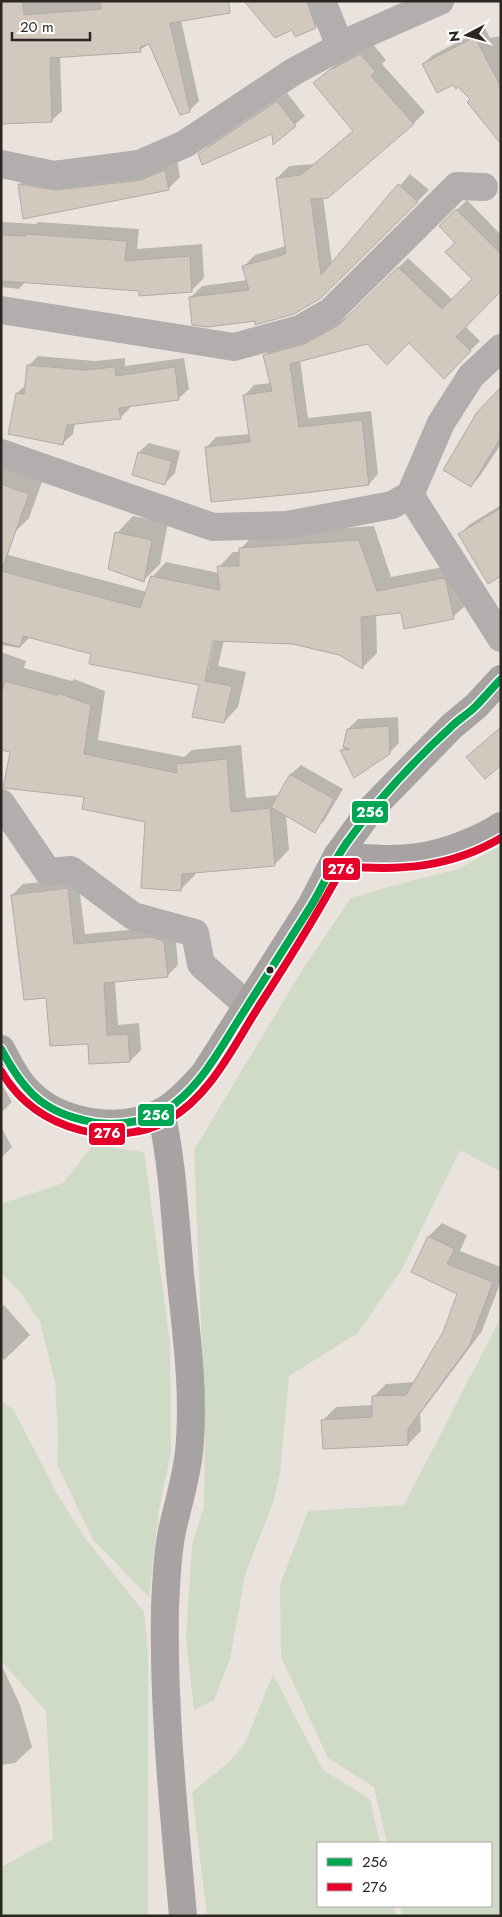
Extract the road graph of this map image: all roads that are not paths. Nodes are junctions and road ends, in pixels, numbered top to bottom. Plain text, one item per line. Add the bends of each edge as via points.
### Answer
1 (322, 1) edge
2 (440, 1) edge
3 (340, 46) junction
4 (1, 164) edge
5 (484, 186) dead end
6 (1, 310) edge
7 (501, 348) edge
8 (1, 453) edge
9 (410, 494) junction
10 (501, 638) edge
11 (501, 679) edge
12 (1, 803) edge
13 (501, 826) edge
14 (337, 856) junction
15 (247, 1006) junction
16 (1, 1049) edge
17 (161, 1112) junction
18 (183, 1916) edge

1 - 3 street
2 - 3 street
3 - 4 street via 293,72 185,144 139,164 54,175
5 - 6 street via 457,186 331,311 300,328 234,347
7 - 9 street via 471,376 441,423
8 - 9 street via 213,528 287,524 392,505
9 - 10 street
11 - 14 street via 371,809
12 - 15 street via 48,872 72,870 133,916 196,933 201,964
13 - 14 street via 454,848 419,857
14 - 15 street via 312,904
15 - 17 street via 204,1074 182,1097
16 - 17 street via 25,1088 58,1112 87,1121 124,1124
17 - 18 street via 170,1160 190,1404 189,1450 172,1533 166,1608 166,1691

